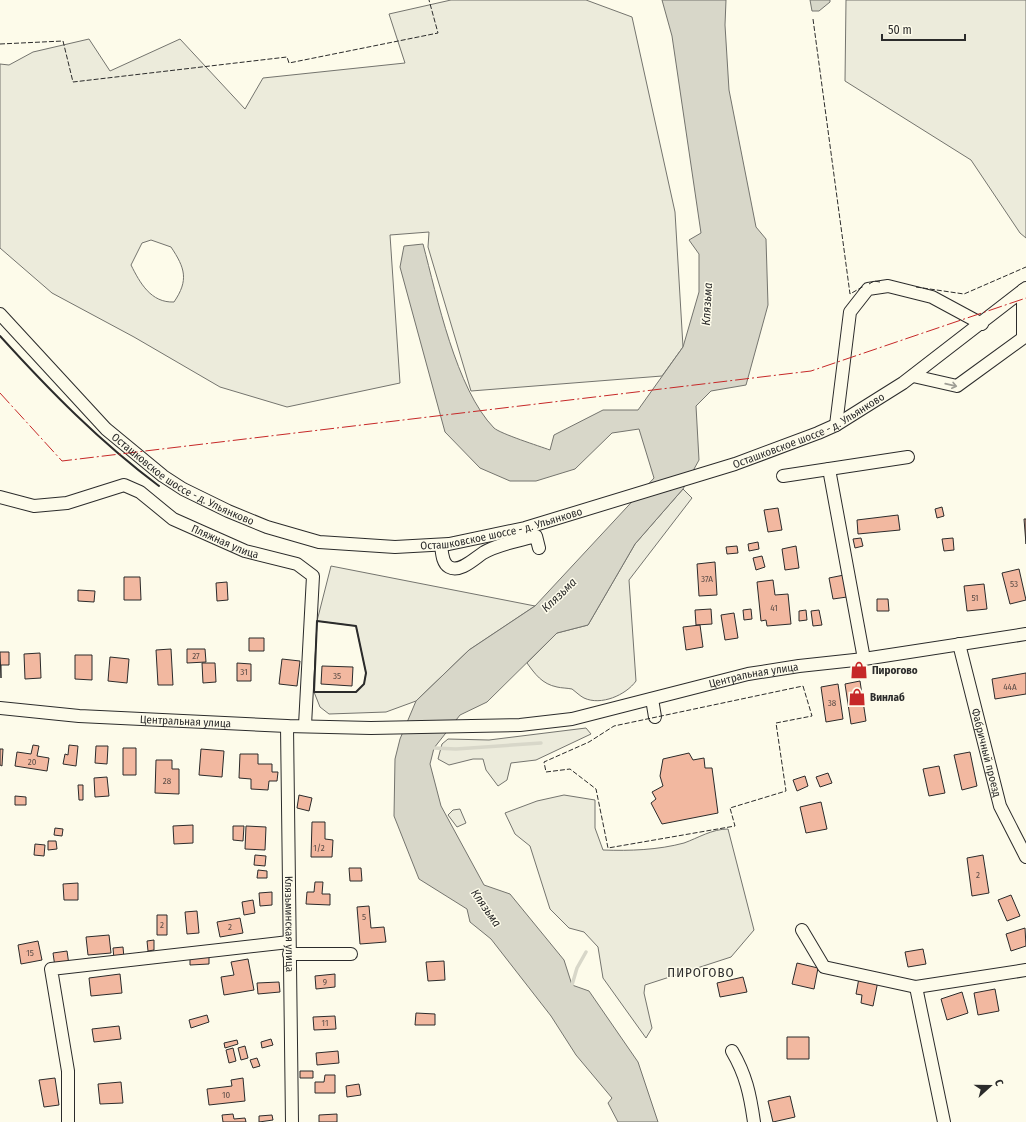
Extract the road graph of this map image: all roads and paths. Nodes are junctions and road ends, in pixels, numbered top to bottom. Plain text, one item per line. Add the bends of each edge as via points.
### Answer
1 (1025, 289) edge
2 (0, 314) edge
3 (982, 324) junction
4 (912, 376) junction
5 (836, 425) junction
6 (908, 457) dead end
7 (829, 469) junction
8 (783, 476) dead end
9 (0, 497) edge
10 (441, 545) junction
11 (539, 548) dead end
12 (1026, 634) edge
13 (958, 644) junction
14 (864, 659) junction
15 (652, 699) junction
16 (0, 708) edge
17 (655, 717) dead end
18 (305, 725) junction
19 (287, 726) junction
20 (1025, 853) edge
21 (802, 930) dead end
22 (289, 948) junction
23 (351, 954) dead end
24 (1026, 970) edge
25 (916, 987) junction
26 (732, 1051) dead end
27 (68, 1122) edge
28 (292, 1122) edge
29 (754, 1122) edge
30 (944, 1122) edge

1 - 3 street, Осташковское шоссе - д. Ульянково
4 -> 1 street via 958,386 1023,338
2 - 10 street, Осташковское шоссе - д. Ульянково via 106,429 163,476 183,489 267,527 319,542 395,547
3 - 4 street, Осташковское шоссе - д. Ульянково
3 - 5 street via 932,297 888,286 868,289 850,312
4 - 5 street, Осташковское шоссе - д. Ульянково
5 - 10 street, Осташковское шоссе - д. Ульянково via 735,464 525,528
6 - 7 street
7 - 8 street
7 - 14 street
9 - 18 street, Пляжная улица via 34,506 67,503 124,485 140,492 173,519 245,551 297,564 313,576
10 - 11 street via 443,560 449,567 456,568 493,548 536,536
12 - 13 street, Центральная улица
13 - 14 street, Центральная улица
13 - 20 street, Фабричный проезд via 1000,806
14 - 15 street, Центральная улица via 748,674
15 - 17 street
15 - 18 street, Центральная улица via 572,719 520,725 371,728
16 - 19 street, Центральная улица via 79,716
18 - 19 street, Центральная улица
19 - 22 street, Клязьминская улица
21 - 25 street via 824,967
22 - 23 street
22 - 27 street via 51,969 68,1071
22 - 28 street, Клязьминская улица
24 - 25 street
25 - 30 street
26 - 29 street via 743,1070 750,1092

